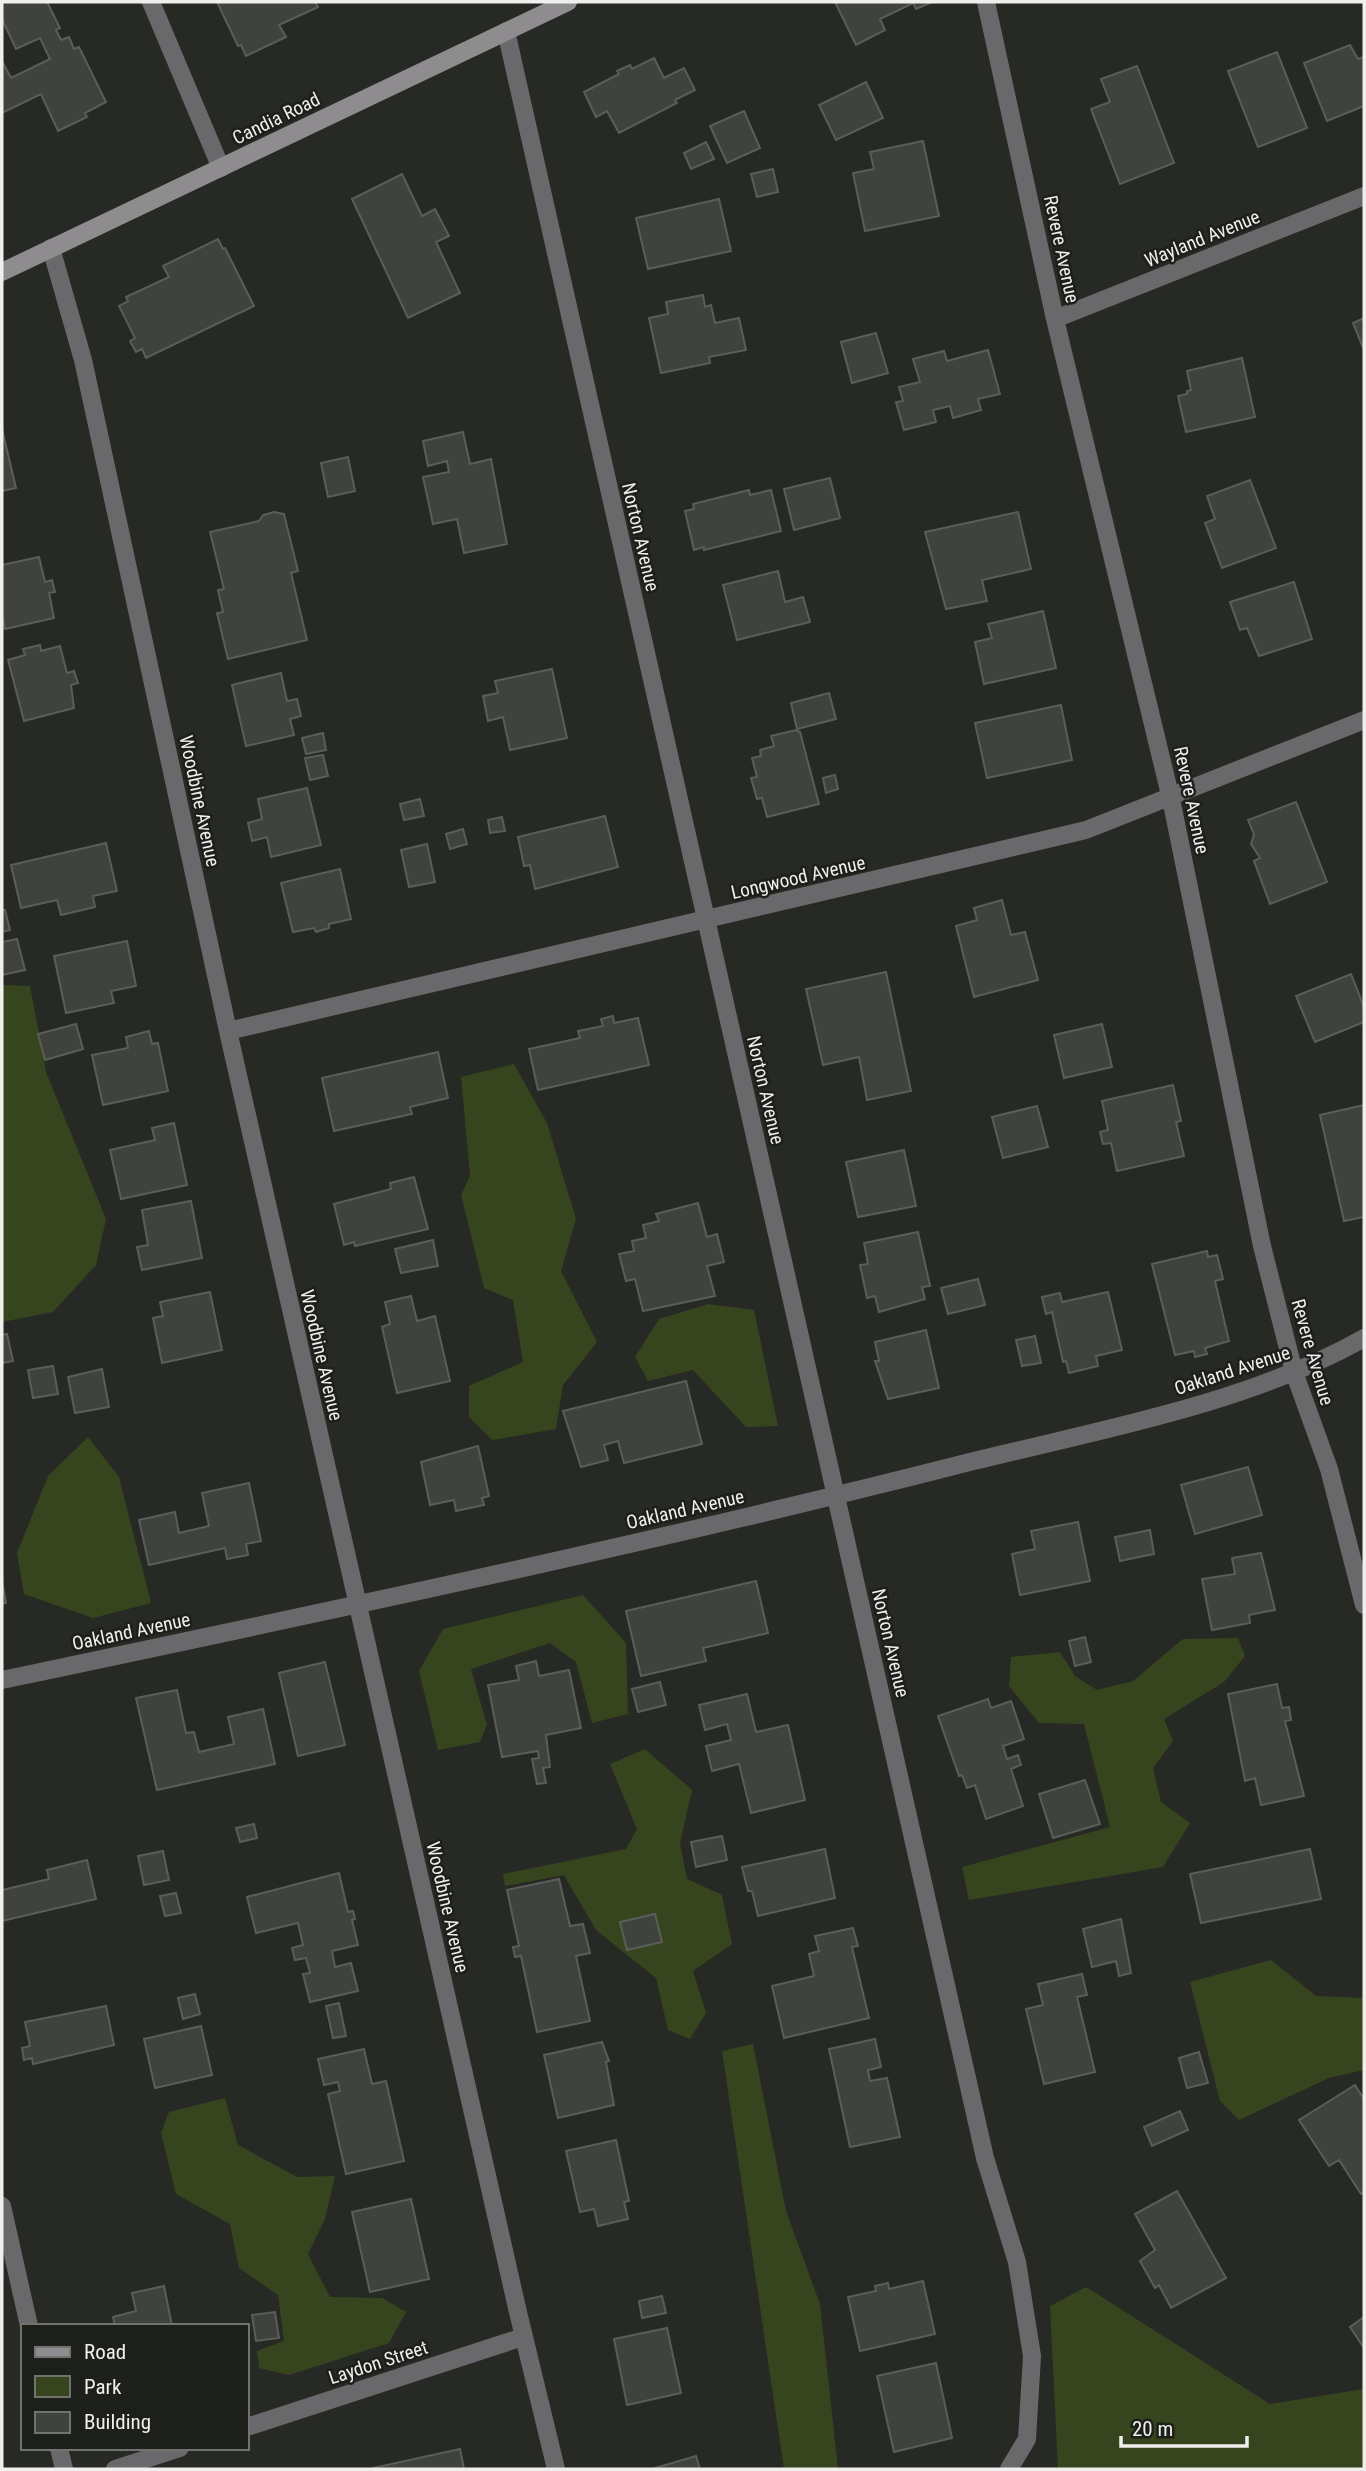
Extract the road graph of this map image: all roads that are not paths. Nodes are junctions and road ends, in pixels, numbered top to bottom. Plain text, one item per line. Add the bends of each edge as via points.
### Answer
1 (151, 2) edge
2 (568, 2) edge
3 (986, 2) edge
4 (506, 32) junction
5 (221, 168) junction
6 (1364, 197) edge
7 (51, 248) junction
8 (2, 272) edge
9 (1055, 319) junction
10 (1364, 720) edge
11 (1171, 799) junction
12 (706, 919) junction
13 (228, 1031) junction
14 (1364, 1338) edge
15 (1294, 1372) junction
16 (836, 1496) junction
17 (358, 1605) junction
18 (1364, 1605) edge
19 (2, 1679) edge
20 (2, 2206) edge
21 (29, 2324) edge
22 (523, 2337) junction
23 (248, 2427) edge
24 (59, 2450) edge
25 (174, 2450) edge
26 (64, 2469) edge
27 (115, 2469) edge
28 (556, 2469) edge
29 (1009, 2469) edge

1 - 5 street
2 - 4 main road, Candia Road
3 - 9 street, Revere Avenue
4 - 5 main road, Candia Road
4 - 12 street, Norton Avenue
5 - 7 main road, Candia Road
6 - 9 street, Wayland Avenue
7 - 8 main road, Candia Road
7 - 13 street, Woodbine Avenue via 83,360
9 - 11 street, Revere Avenue
10 - 11 street, Longwood Avenue
11 - 12 street, Longwood Avenue via 1086,831
11 - 15 street, Revere Avenue via 1262,1246
12 - 13 street, Longwood Avenue
12 - 16 street, Norton Avenue
13 - 17 street, Woodbine Avenue
14 - 15 street, Oakland Avenue
15 - 16 street, Oakland Avenue via 1229,1396
15 - 18 street, Revere Avenue via 1329,1469
16 - 17 street, Oakland Avenue
16 - 29 street, Norton Avenue via 985,2158 1017,2262 1032,2356 1027,2439
17 - 19 street, Oakland Avenue
17 - 22 street, Woodbine Avenue
20 - 21 street
22 - 23 street, Laydon Street
22 - 28 street, Woodbine Avenue
24 - 26 street
25 - 27 street

